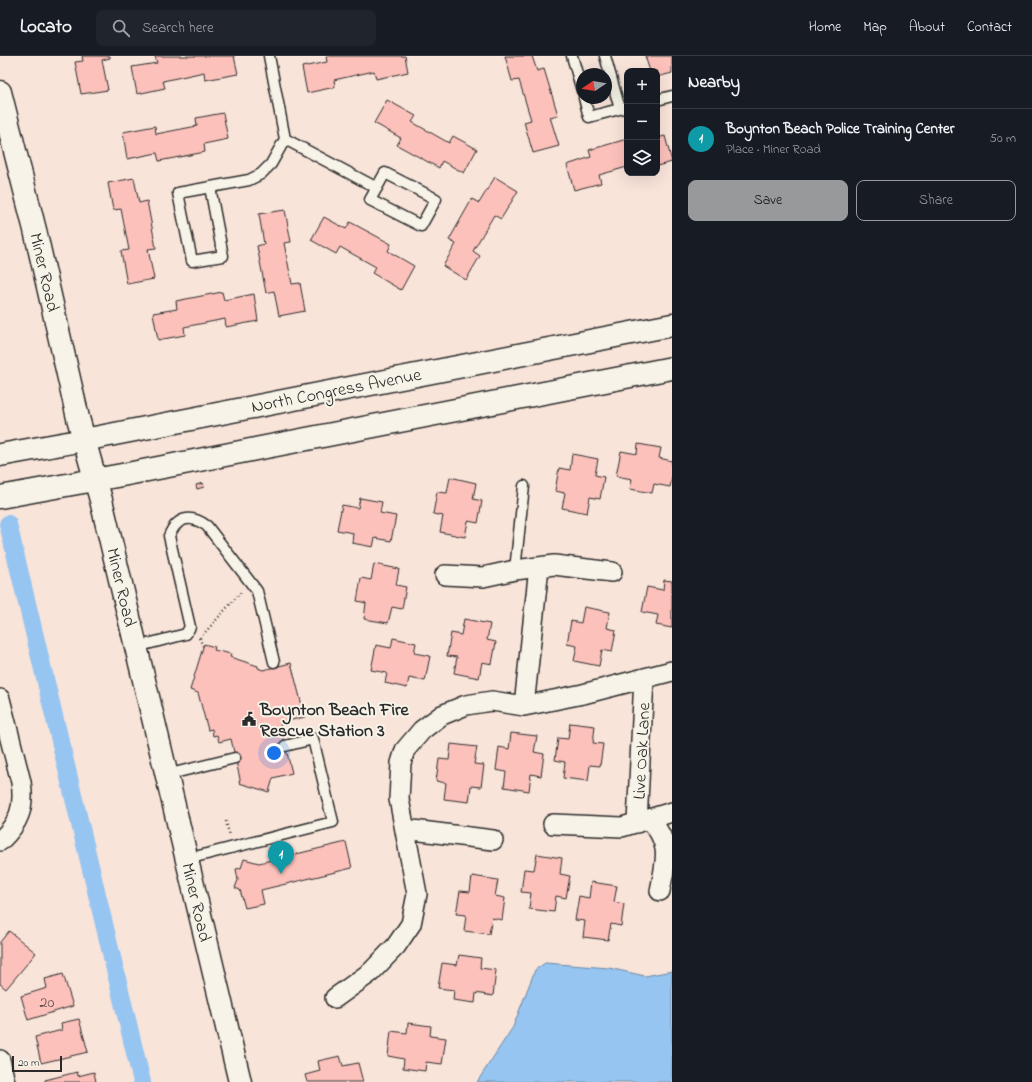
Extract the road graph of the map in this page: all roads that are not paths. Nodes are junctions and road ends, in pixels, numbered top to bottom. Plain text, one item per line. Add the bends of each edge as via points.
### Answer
1 (269, 56) edge
2 (572, 56) edge
3 (605, 56) edge
4 (576, 70) edge
5 (0, 92) edge
6 (672, 96) edge
7 (660, 99) edge
8 (586, 104) edge
9 (623, 108) edge
10 (285, 139) junction
11 (210, 187) junction
12 (377, 188) junction
13 (672, 325) edge
14 (672, 368) edge
15 (84, 440) junction
16 (8, 454) edge
17 (96, 480) junction
18 (524, 486) dead end
19 (0, 497) edge
20 (539, 567) junction
21 (515, 570) junction
22 (612, 572) dead end
23 (444, 575) dead end
24 (136, 647) junction
25 (274, 662) dead end
26 (672, 671) edge
27 (644, 678) junction
28 (0, 699) edge
29 (524, 706) junction
30 (286, 746) dead end
31 (235, 758) dead end
32 (166, 775) junction
33 (672, 812) edge
34 (644, 821) junction
35 (553, 824) dead end
36 (405, 829) junction
37 (493, 840) dead end
38 (0, 841) edge
39 (187, 859) junction
40 (660, 891) dead end
41 (335, 998) dead end
42 (0, 1060) edge
43 (5, 1082) edge
44 (240, 1082) edge

1 - 10 lane
2 - 4 lane
3 - 9 lane
5 - 15 main road, Miner Road
6 - 7 lane
8 - 9 lane via 589,117
10 - 11 lane via 271,164 261,174 249,180
10 - 12 lane
11 - 11 lane via 178,193 192,261 223,256
12 - 12 lane via 370,200 421,226 436,199 385,173
13 - 15 main road, North Congress Avenue
14 - 17 main road
15 - 16 main road, North Congress Avenue
15 - 17 main road, Miner Road
17 - 19 main road
17 - 24 main road, Miner Road
18 - 21 lane
20 - 21 street
20 - 22 street via 554,565
20 - 29 street
21 - 23 street via 483,577
24 - 25 lane via 186,634 190,627 169,536 173,526 181,520 192,519 207,526 257,591
24 - 32 main road, Miner Road
26 - 27 street, Live Oak Lane
27 - 29 street, Live Oak Lane
27 - 34 street, Live Oak Lane
28 - 38 street via 23,796 22,809 17,821
29 - 36 street, Live Oak Lane via 492,702 466,705 432,722 412,740 405,750 401,763 399,799
30 - 39 lane via 313,739 333,822
31 - 32 lane
32 - 39 main road, Miner Road
33 - 34 street, Live Oak Lane
34 - 35 street, Live Oak Lane via 622,827
34 - 40 street via 660,830 667,850
36 - 37 street
36 - 41 street, Live Oak Lane via 417,894 411,924 396,946 371,972
39 - 44 main road, Miner Road
42 - 43 street

